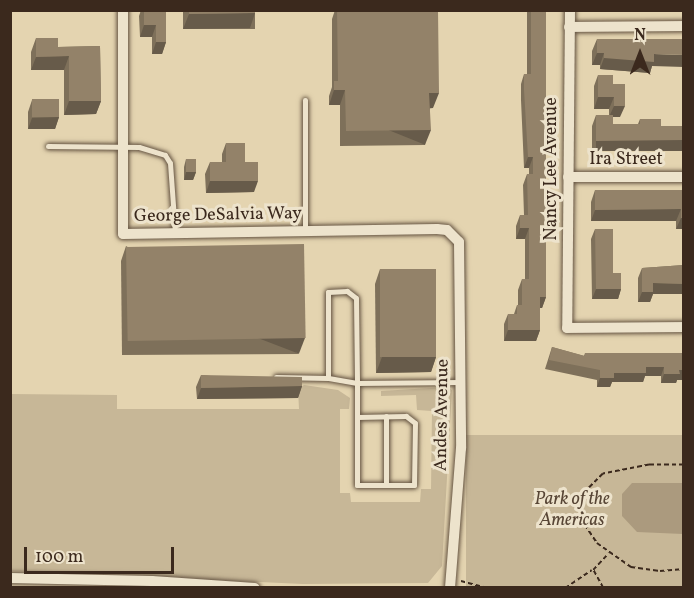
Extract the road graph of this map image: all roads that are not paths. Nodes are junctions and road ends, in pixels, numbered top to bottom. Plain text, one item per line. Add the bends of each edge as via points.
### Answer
1 (123, 10) edge
2 (570, 10) edge
3 (684, 26) edge
4 (569, 27) junction
5 (305, 100) dead end
6 (48, 146) dead end
7 (123, 147) junction
8 (568, 177) junction
9 (684, 177) edge
10 (305, 232) junction
11 (175, 233) junction
12 (459, 242) joint
13 (684, 327) edge
14 (266, 376) edge
15 (328, 378) junction
16 (460, 382) junction
17 (357, 384) junction
18 (357, 417) junction
19 (386, 417) junction
20 (386, 485) junction
21 (10, 578) edge
22 (152, 584) edge
23 (451, 584) edge
24 (255, 588) edge

1 - 7 street, George DeSalvia Way
2 - 4 street, Nancy Lee Avenue
3 - 4 street
4 - 8 street, Nancy Lee Avenue
5 - 10 lane
6 - 7 lane
7 - 11 lane via 165,155 170,163
7 - 11 street, George DeSalvia Way via 123,234
8 - 9 street, Ira Street
8 - 13 street, Nancy Lee Avenue via 567,328
10 - 11 street, George DeSalvia Way
10 - 12 street, George DeSalvia Way via 437,229 447,230
12 - 16 street, Andes Avenue
14 - 15 lane
15 - 17 lane
15 - 17 lane via 328,292 347,291 356,298
16 - 17 lane
16 - 23 street, Andes Avenue via 461,448
17 - 18 lane
18 - 19 lane
18 - 20 lane via 357,485
19 - 20 lane
19 - 20 lane via 406,416 415,423 414,485
21 - 22 street
22 - 24 street

